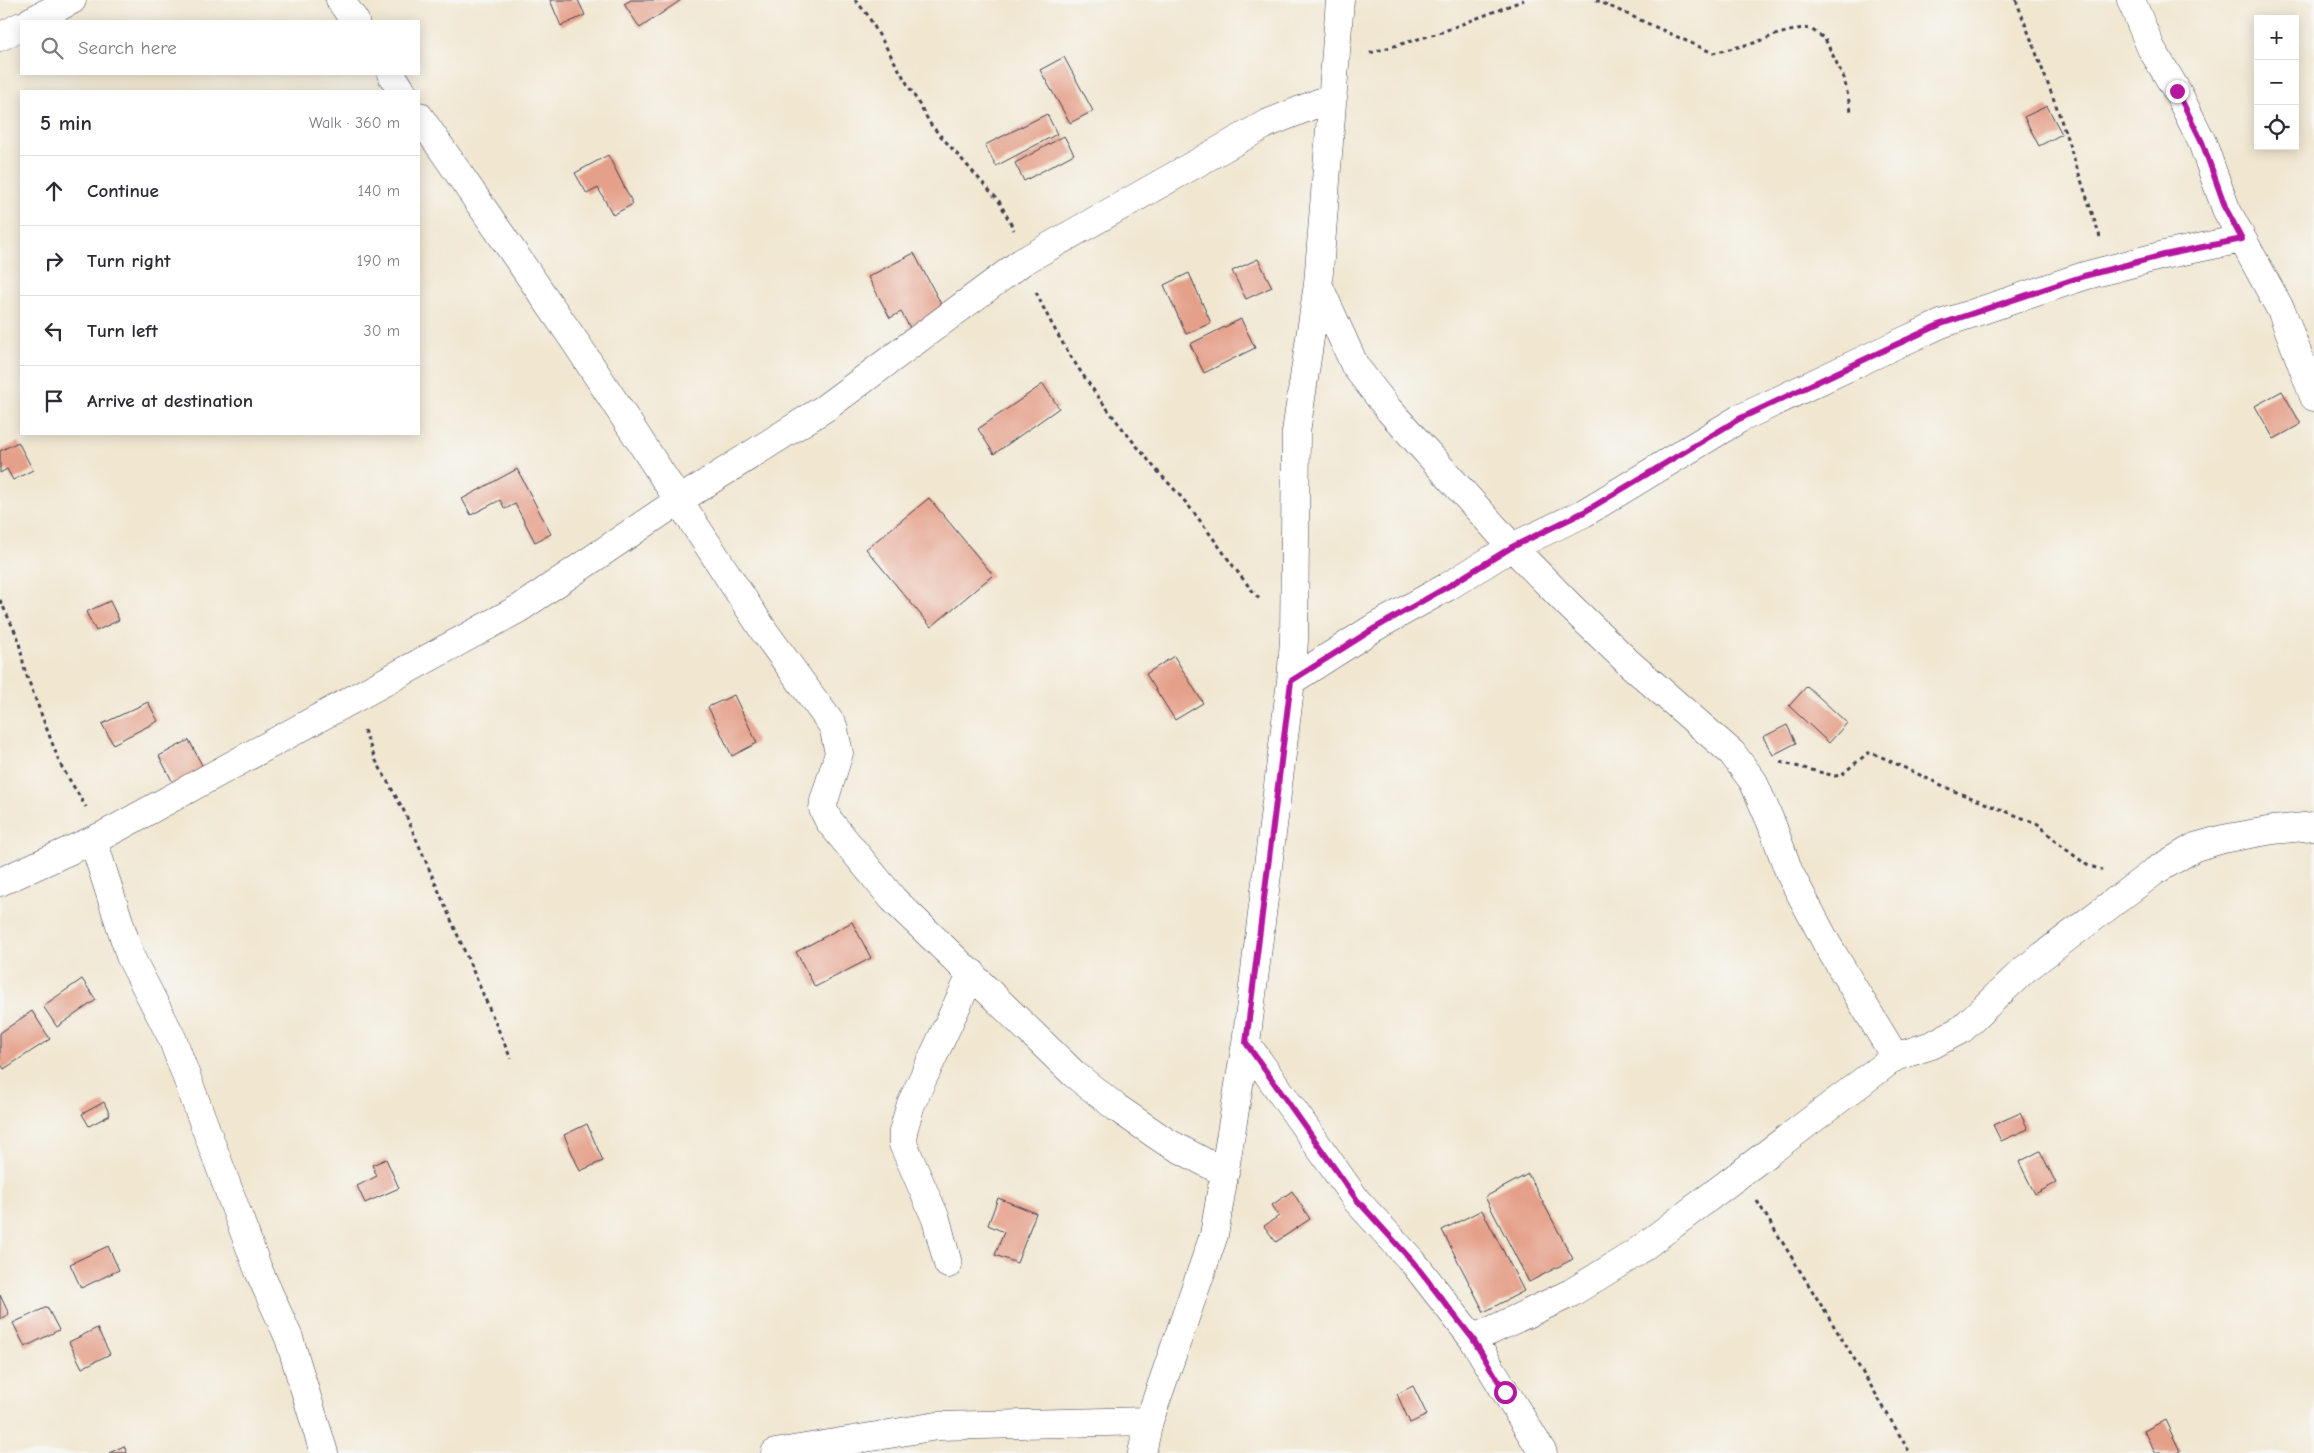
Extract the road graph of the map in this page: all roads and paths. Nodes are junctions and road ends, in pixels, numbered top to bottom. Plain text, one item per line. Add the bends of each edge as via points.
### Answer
1 (72, 0) edge
2 (340, 0) edge
3 (855, 0) edge
4 (1340, 0) edge
5 (1524, 0) edge
6 (1596, 0) edge
7 (2016, 0) edge
8 (2131, 0) edge
9 (33, 20) edge
10 (354, 20) edge
11 (20, 27) edge
12 (0, 37) edge
13 (1335, 61) junction
14 (392, 75) edge
15 (401, 90) edge
16 (1333, 97) junction
17 (1851, 111) dead end
18 (420, 117) edge
19 (2242, 239) junction
20 (1022, 262) junction
21 (2112, 269) junction
22 (1318, 284) junction
23 (2314, 397) edge
24 (678, 501) junction
25 (1512, 547) junction
26 (0, 600) edge
27 (1294, 640) junction
28 (1291, 681) junction
29 (352, 699) junction
30 (1773, 760) dead end
31 (2314, 826) edge
32 (99, 837) junction
33 (2155, 871) junction
34 (0, 882) edge
35 (972, 973) junction
36 (1246, 1043) junction
37 (1894, 1057) junction
38 (511, 1059) dead end
39 (1225, 1173) junction
40 (1741, 1175) junction
41 (948, 1264) dead end
42 (1473, 1339) junction
43 (1149, 1421) junction
44 (324, 1453) edge
45 (775, 1453) edge
46 (1142, 1453) edge
47 (1543, 1453) edge
48 (1910, 1453) edge

1 - 9 street
2 - 10 street
3 - 20 path via 867,14 932,125 1000,201 1013,224
4 - 13 street
5 - 13 path via 1439,33
6 - 17 path via 1714,53 1802,28 1811,29 1825,39 1844,78
7 - 21 path
8 - 19 street via 2151,48 2202,142 2226,209
11 - 12 street
13 - 16 street
14 - 15 street
16 - 20 street via 1266,124
16 - 22 street
18 - 24 street via 576,343
19 - 21 street
19 - 23 street via 2282,312
20 - 24 street via 825,408
20 - 27 path via 1061,342 1085,377 1144,456 1187,504 1234,570
21 - 25 street via 1941,324 1893,346 1739,419 1584,512
22 - 25 street via 1355,366 1389,410
22 - 27 street via 1296,432
24 - 29 street via 520,608
24 - 35 street via 764,631 833,726 839,753 824,801 826,814 893,899
25 - 28 street
25 - 37 street via 1629,663 1732,753 1753,781 1789,872
26 - 32 path via 18,638 26,671 60,764
27 - 28 street
28 - 36 street
29 - 32 street
29 - 38 path
30 - 33 path via 1835,776 1868,753 1874,753 2038,824 2087,865 2101,870
31 - 33 street via 2223,839 2195,847
32 - 34 street
32 - 44 street via 130,956 172,1038 258,1269 290,1338
33 - 37 street via 2024,970 1962,1029 1932,1045
35 - 39 street via 1074,1074 1117,1108 1165,1141
35 - 41 street via 911,1104 903,1131 903,1144 936,1219
36 - 39 street
36 - 42 street via 1357,1200 1413,1262
37 - 40 street
39 - 43 street via 1214,1235
40 - 42 street via 1626,1259 1571,1293
40 - 48 path
42 - 47 street
43 - 45 street via 937,1426
43 - 46 street

